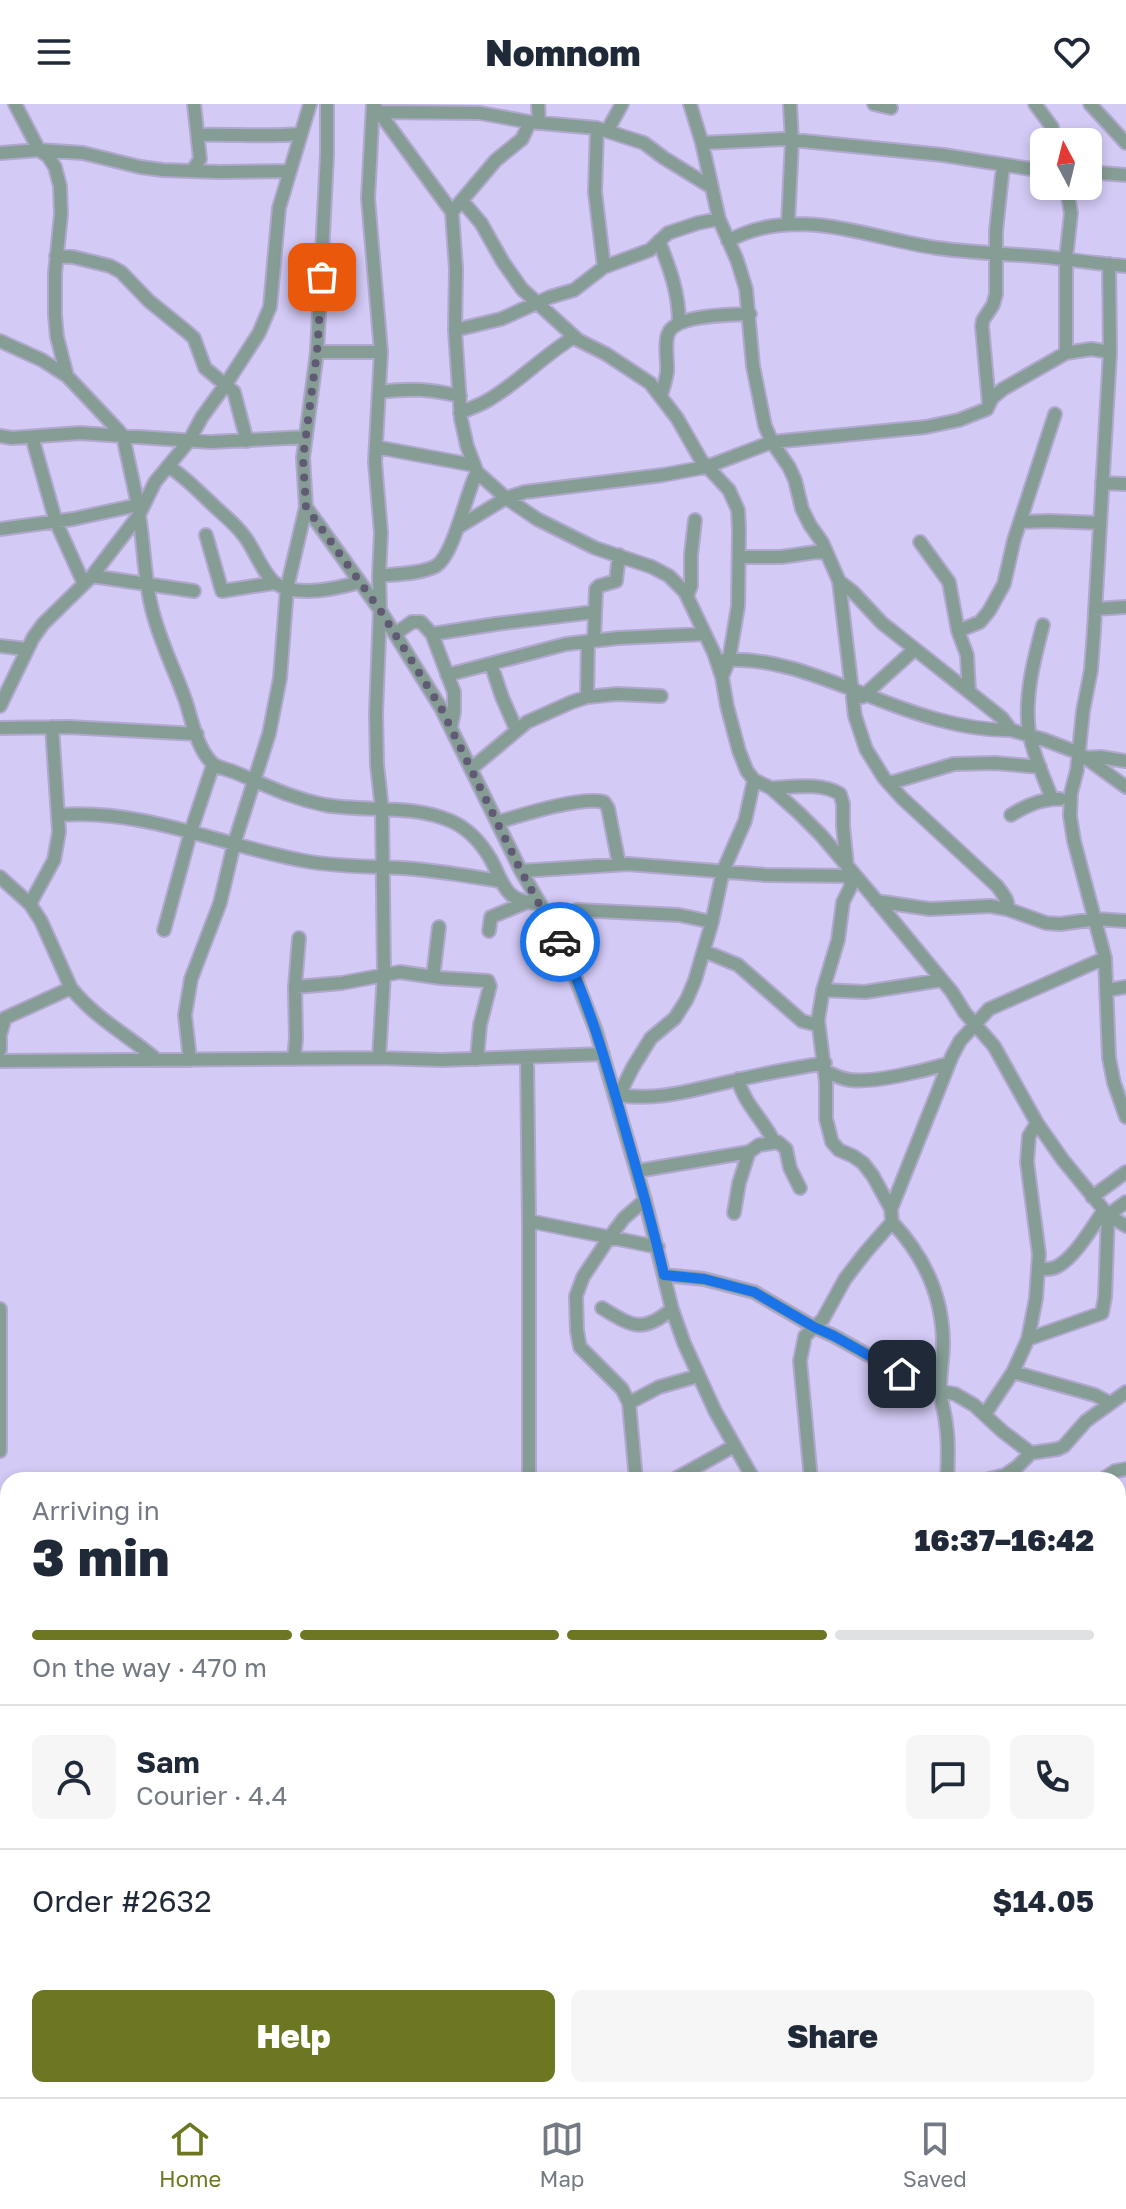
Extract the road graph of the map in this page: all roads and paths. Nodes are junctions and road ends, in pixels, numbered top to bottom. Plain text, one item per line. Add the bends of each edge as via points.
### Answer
1 (15, 104) edge
2 (194, 104) edge
3 (310, 104) edge
4 (327, 104) edge
5 (538, 104) edge
6 (622, 104) edge
7 (690, 104) edge
8 (790, 104) edge
9 (874, 104) edge
10 (1035, 104) edge
11 (1090, 104) edge
12 (374, 106) edge
13 (891, 108) dead end
14 (452, 109) edge
15 (535, 122) junction
16 (1052, 128) edge
17 (602, 130) junction
18 (300, 134) junction
19 (199, 135) junction
20 (792, 141) junction
21 (702, 143) junction
22 (1126, 143) edge
23 (39, 150) junction
24 (0, 153) edge
25 (1003, 166) junction
26 (1030, 169) edge
27 (192, 171) junction
28 (290, 171) junction
29 (1102, 173) edge
30 (1126, 175) edge
31 (711, 187) junction
32 (1069, 200) edge
33 (463, 202) junction
34 (452, 212) junction
35 (719, 219) junction
36 (788, 223) junction
37 (659, 241) junction
38 (728, 241) junction
39 (996, 255) junction
40 (56, 256) junction
41 (1066, 259) junction
42 (1109, 264) junction
43 (1126, 266) edge
44 (604, 267) junction
45 (537, 303) junction
46 (750, 314) junction
47 (679, 323) junction
48 (455, 330) junction
49 (574, 337) junction
50 (0, 341) edge
51 (317, 352) junction
52 (381, 352) junction
53 (1110, 352) junction
54 (1066, 353) junction
55 (67, 376) junction
56 (226, 384) junction
57 (380, 392) junction
58 (460, 396) junction
59 (661, 396) junction
60 (989, 404) junction
61 (460, 413) junction
62 (1055, 414) dead end
63 (0, 436) edge
64 (123, 436) junction
65 (32, 437) junction
66 (306, 437) junction
67 (189, 441) junction
68 (247, 441) junction
69 (772, 442) junction
70 (376, 447) junction
71 (168, 466) junction
72 (706, 467) junction
73 (475, 469) junction
74 (1102, 483) junction
75 (1126, 484) edge
76 (506, 498) junction
77 (306, 507) junction
78 (140, 509) junction
79 (695, 520) dead end
80 (56, 522) junction
81 (1020, 522) junction
82 (1100, 523) junction
83 (457, 528) junction
84 (0, 529) edge
85 (206, 535) dead end
86 (920, 542) dead end
87 (827, 553) junction
88 (619, 555) junction
89 (739, 557) junction
90 (379, 576) junction
91 (88, 580) junction
92 (839, 581) junction
93 (360, 582) junction
94 (274, 583) junction
95 (148, 585) junction
96 (287, 588) junction
97 (194, 591) dead end
98 (687, 596) junction
99 (1126, 607) edge
100 (1095, 609) junction
101 (380, 610) junction
102 (594, 612) junction
103 (1043, 625) dead end
104 (958, 631) junction
105 (395, 634) junction
106 (432, 634) junction
107 (705, 634) junction
108 (591, 641) junction
109 (0, 646) edge
110 (26, 649) junction
111 (915, 649) junction
112 (723, 660) junction
113 (491, 664) junction
114 (447, 675) junction
115 (859, 692) junction
116 (969, 692) junction
117 (661, 696) dead end
118 (587, 697) junction
119 (0, 706) edge
120 (52, 727) junction
121 (451, 727) junction
122 (0, 728) edge
123 (516, 729) junction
124 (1011, 730) junction
125 (197, 734) junction
126 (1030, 735) junction
127 (1082, 755) junction
128 (1126, 761) edge
129 (213, 765) junction
130 (1040, 767) junction
131 (472, 768) junction
132 (754, 780) junction
133 (253, 781) junction
134 (890, 783) junction
135 (1126, 787) edge
136 (771, 788) junction
137 (1052, 799) junction
138 (1070, 799) junction
139 (382, 809) junction
140 (59, 815) junction
141 (1011, 815) dead end
142 (498, 822) junction
143 (191, 831) junction
144 (234, 844) junction
145 (619, 864) junction
146 (382, 867) junction
147 (521, 871) junction
148 (723, 871) junction
149 (850, 872) junction
150 (0, 877) edge
151 (500, 881) junction
152 (876, 901) junction
153 (525, 903) junction
154 (539, 903) junction
155 (30, 904) junction
156 (1007, 909) junction
157 (549, 919) junction
158 (1096, 919) junction
159 (1126, 921) edge
160 (712, 922) junction
161 (439, 927) dead end
162 (164, 930) dead end
163 (489, 931) dead end
164 (299, 938) dead end
165 (704, 951) junction
166 (1105, 958) junction
167 (384, 974) junction
168 (433, 977) junction
169 (942, 980) junction
170 (295, 987) junction
171 (1126, 987) edge
172 (71, 988) junction
173 (823, 990) junction
174 (1108, 990) junction
175 (818, 1025) junction
176 (976, 1025) junction
177 (0, 1047) edge
178 (603, 1054) junction
179 (379, 1058) junction
180 (527, 1058) junction
181 (294, 1059) junction
182 (477, 1059) junction
183 (157, 1060) junction
184 (190, 1060) junction
185 (0, 1061) edge
186 (947, 1064) junction
187 (825, 1067) junction
188 (738, 1079) junction
189 (1122, 1093) edge
190 (617, 1096) junction
191 (1126, 1117) edge
192 (1037, 1123) junction
193 (774, 1142) junction
194 (749, 1152) junction
195 (637, 1171) junction
196 (1126, 1172) edge
197 (800, 1188) dead end
198 (1092, 1197) junction
199 (645, 1200) junction
200 (1126, 1202) edge
201 (734, 1213) dead end
202 (1106, 1213) junction
203 (892, 1215) junction
204 (529, 1221) junction
205 (1126, 1226) edge
206 (609, 1238) junction
207 (658, 1247) junction
208 (1039, 1269) junction
209 (664, 1275) junction
210 (602, 1308) dead end
211 (0, 1309) edge
212 (672, 1309) junction
213 (814, 1327) junction
214 (1028, 1339) junction
215 (1013, 1372) junction
216 (698, 1376) junction
217 (940, 1391) junction
218 (1126, 1392) edge
219 (629, 1403) junction
220 (1110, 1403) junction
221 (985, 1414) junction
222 (734, 1446) junction
223 (0, 1451) edge
224 (1031, 1453) junction
225 (529, 1472) edge
226 (635, 1472) edge
227 (687, 1472) edge
228 (749, 1472) edge
229 (810, 1472) edge
230 (947, 1472) edge
231 (1012, 1472) edge

1 - 23 street
2 - 19 street
3 - 18 street
4 - 51 street
5 - 15 street
6 - 17 street
7 - 21 street
8 - 20 street
9 - 13 street
10 - 16 street
11 - 22 street
12 - 14 street
12 - 34 street
12 - 52 street via 368,198
14 - 15 street
15 - 17 street
15 - 33 street
17 - 31 street via 644,143
17 - 44 street via 595,192
18 - 19 street
18 - 28 street
19 - 27 street via 200,159
20 - 21 street
20 - 25 street
20 - 36 street
21 - 31 street
23 - 24 street
23 - 27 street
23 - 40 street via 55,167 60,186
25 - 26 street
25 - 39 street
27 - 28 street
28 - 56 street via 279,208 270,307
29 - 30 street
31 - 35 street
32 - 41 street
33 - 34 street
33 - 45 street
34 - 48 street
35 - 37 street via 684,227
35 - 38 street
36 - 38 street via 753,229
36 - 39 street
37 - 44 street via 650,250
37 - 47 street via 675,281
38 - 46 street
39 - 41 street
39 - 60 street via 996,294 982,326
40 - 55 street via 56,324
40 - 56 street via 121,272 194,338 205,368
41 - 42 street
41 - 54 street
42 - 43 street
42 - 53 street
44 - 45 street via 580,287
45 - 48 street
45 - 49 street
46 - 47 street
46 - 69 street via 756,383
47 - 59 street via 667,337
48 - 58 street
49 - 59 street via 650,383
49 - 61 street via 488,401
50 - 55 street
51 - 52 street
51 - 66 street
52 - 57 street
53 - 54 street
53 - 74 street
54 - 60 street via 1003,389
55 - 64 street
56 - 67 street
56 - 68 street via 234,392
57 - 58 street via 415,388
57 - 70 street
58 - 61 street
59 - 72 street
60 - 69 street via 973,415 926,427
61 - 73 street
62 - 81 street
63 - 65 street
64 - 65 street
64 - 67 street
64 - 78 street
65 - 80 street
66 - 68 street
66 - 77 street
67 - 68 street
67 - 71 street
69 - 72 street
69 - 87 street via 789,467 802,509
70 - 73 street
70 - 90 street
71 - 78 street
71 - 94 street via 228,517
72 - 76 street
72 - 89 street via 735,501
73 - 76 street
73 - 83 street
74 - 75 street
74 - 82 street
76 - 83 street
76 - 88 street via 563,532
77 - 93 street
77 - 96 street
78 - 80 street
78 - 91 street
78 - 95 street
79 - 98 street
80 - 84 street
80 - 91 street
81 - 82 street
81 - 104 street via 996,599 980,622
82 - 100 street
83 - 90 street via 433,568
85 - 94 street via 222,591
86 - 104 street via 949,582
87 - 89 street
87 - 92 street
88 - 98 street via 669,576
88 - 102 street via 616,581 596,589
89 - 112 street via 738,606
90 - 101 street
91 - 95 street
91 - 110 street via 43,624
92 - 111 street
92 - 115 street
93 - 96 street via 331,590
93 - 101 street
94 - 96 street
95 - 97 street
95 - 125 street via 155,621
96 - 133 street via 280,678
98 - 107 street
99 - 100 street
100 - 127 street via 1081,720
101 - 105 street
101 - 139 street via 376,713
102 - 106 street
102 - 108 street
103 - 126 street via 1033,667
104 - 116 street via 967,655
105 - 106 street via 412,622 421,622
105 - 121 street
106 - 114 street
107 - 108 street
107 - 112 street
108 - 113 street
108 - 118 street
109 - 110 street
110 - 119 street
111 - 115 street
111 - 116 street
112 - 115 street via 785,666
112 - 132 street via 727,706 739,751
113 - 114 street
113 - 123 street
114 - 121 street via 455,702
115 - 124 street via 944,720
115 - 134 street via 855,716 866,749
116 - 124 street
117 - 118 street
118 - 123 street
120 - 122 street
120 - 125 street
120 - 140 street
121 - 131 street
123 - 131 street
124 - 126 street
125 - 129 street
126 - 127 street
126 - 130 street
127 - 128 street
127 - 135 street
127 - 138 street
129 - 133 street
129 - 143 street
130 - 134 street via 954,764
130 - 137 street
131 - 142 street
132 - 136 street
132 - 148 street via 745,821
133 - 139 street via 316,803
133 - 144 street
134 - 156 street via 997,886
136 - 149 street via 821,835
136 - 149 street via 831,788 840,794
137 - 138 street
137 - 141 street
138 - 158 street via 1074,841
139 - 146 street
139 - 151 street via 455,823 482,847
140 - 143 street via 106,815
140 - 155 street via 54,860
142 - 145 street via 568,804 604,802
142 - 147 street
143 - 144 street
143 - 162 street
144 - 146 street via 315,863
144 - 184 street via 220,903 191,979 185,1015
145 - 147 street
145 - 148 street
146 - 151 street
146 - 167 street
147 - 154 street
148 - 149 street
148 - 160 street
149 - 152 street
149 - 173 street via 851,886
150 - 155 street
151 - 153 street
152 - 156 street via 930,909
152 - 169 street
153 - 154 street
153 - 163 street via 491,917
154 - 157 street
155 - 172 street
156 - 158 street via 1046,923
157 - 160 street via 577,910 679,915
157 - 178 street
158 - 159 street
158 - 166 street
160 - 165 street
161 - 168 street
164 - 170 street
165 - 175 street via 738,965 802,1021
165 - 190 street via 687,999 675,1018 651,1038
166 - 174 street
166 - 176 street via 989,1009
167 - 168 street
167 - 170 street
167 - 179 street
168 - 182 street via 488,981
169 - 173 street via 865,992
169 - 176 street
170 - 181 street
171 - 174 street
172 - 177 street via 5,1018
172 - 183 street via 89,1009
173 - 175 street
174 - 189 street via 1109,1058
175 - 187 street
176 - 186 street
176 - 192 street
178 - 180 street
178 - 190 street
179 - 181 street
179 - 182 street
180 - 182 street
180 - 204 street
181 - 184 street
183 - 184 street
183 - 185 street
186 - 187 street via 857,1080 843,1079
186 - 203 street
187 - 188 street
187 - 203 street via 832,1142 863,1163
188 - 190 street via 675,1095
188 - 193 street via 741,1093
189 - 191 street
190 - 195 street
192 - 198 street
192 - 208 street via 1029,1136 1027,1162
193 - 194 street
193 - 197 street via 786,1149
194 - 195 street
194 - 201 street
195 - 199 street
196 - 198 street
198 - 202 street
199 - 206 street
199 - 207 street
200 - 202 street
202 - 205 street
202 - 208 street via 1063,1263
202 - 214 street via 1102,1313
203 - 213 street
203 - 217 street via 934,1284 943,1329
204 - 206 street
204 - 225 street
206 - 207 street
206 - 219 street via 579,1286 578,1342
207 - 209 street
208 - 214 street
209 - 212 street
209 - 213 street via 754,1292
210 - 212 street via 639,1325
211 - 223 street
212 - 216 street
213 - 217 street
213 - 229 street via 805,1336 800,1361
214 - 215 street
215 - 220 street
215 - 221 street
216 - 219 street
216 - 222 street
217 - 221 street via 955,1394
217 - 230 street
218 - 220 street
219 - 226 street
220 - 224 street via 1064,1446
221 - 224 street
222 - 227 street
222 - 228 street
224 - 231 street

